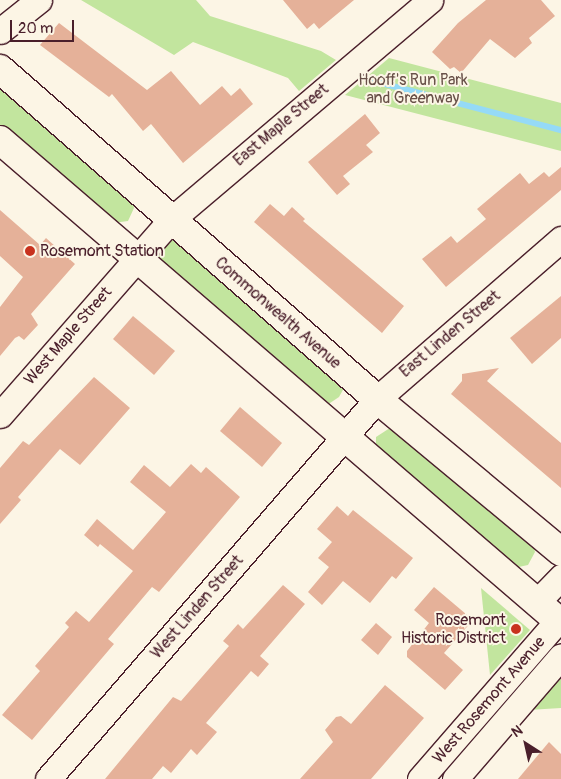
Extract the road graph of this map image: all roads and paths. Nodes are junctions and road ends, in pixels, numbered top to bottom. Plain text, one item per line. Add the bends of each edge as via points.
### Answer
1 (39, 0) edge
2 (430, 0) edge
3 (0, 31) edge
4 (0, 68) edge
5 (0, 140) edge
6 (172, 220) junction
7 (561, 239) edge
8 (137, 256) junction
9 (377, 399) junction
10 (0, 416) edge
11 (346, 436) junction
12 (561, 552) edge
13 (561, 577) edge
14 (538, 602) junction
15 (560, 622) edge
16 (561, 656) edge
17 (48, 779) edge
18 (420, 779) edge
19 (455, 779) edge

1 - 3 street
2 - 6 street, East Maple Street
4 - 6 street, Commonwealth Avenue
5 - 8 street
6 - 8 street, East Maple Street
6 - 9 street, Commonwealth Avenue
7 - 9 street, East Linden Street
8 - 10 street, West Maple Street
8 - 11 street
9 - 11 street, East Linden Street
9 - 12 street, Commonwealth Avenue
11 - 14 street
11 - 17 street, West Linden Street
13 - 14 street
14 - 15 street
15 - 18 street, West Rosemont Avenue
16 - 19 street, West Rosemont Avenue

